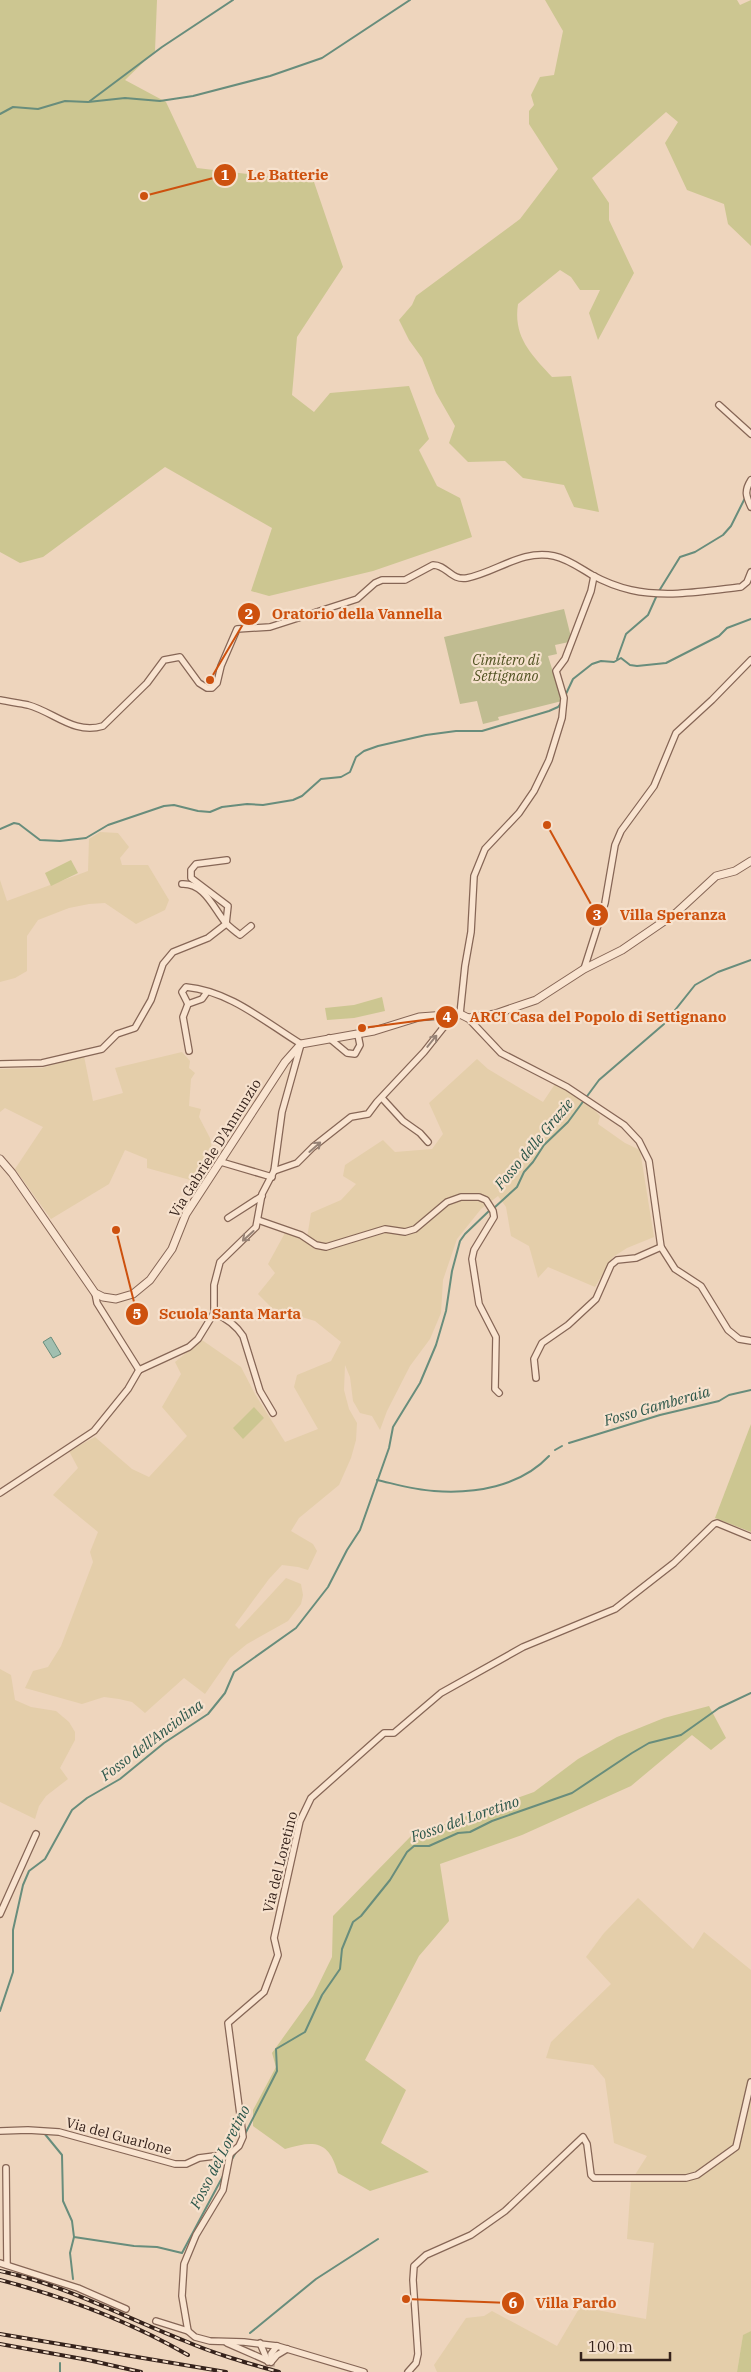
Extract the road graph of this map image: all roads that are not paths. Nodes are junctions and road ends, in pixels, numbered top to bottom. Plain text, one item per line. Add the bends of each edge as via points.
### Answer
1 (719, 405) dead end
2 (751, 434) edge
3 (751, 480) edge
4 (751, 507) edge
5 (751, 572) edge
6 (594, 576) junction
7 (751, 660) edge
8 (0, 700) edge
9 (227, 860) dead end
10 (751, 861) edge
11 (182, 884) dead end
12 (226, 924) junction
13 (251, 926) dead end
14 (584, 969) junction
15 (207, 992) junction
16 (188, 1004) junction
17 (460, 1014) junction
18 (468, 1018) junction
19 (360, 1034) junction
20 (329, 1038) junction
21 (302, 1044) junction
22 (189, 1051) dead end
23 (0, 1064) edge
24 (382, 1098) junction
25 (428, 1142) dead end
26 (0, 1159) edge
27 (221, 1162) junction
28 (273, 1174) junction
29 (262, 1196) junction
30 (228, 1218) dead end
31 (258, 1220) junction
32 (661, 1247) junction
33 (95, 1293) junction
34 (214, 1313) junction
35 (751, 1341) edge
36 (139, 1370) junction
37 (536, 1378) dead end
38 (499, 1393) dead end
39 (273, 1413) dead end
40 (0, 1493) edge
41 (751, 1537) edge
42 (36, 1834) dead end
43 (0, 1914) edge
44 (751, 2082) edge
45 (0, 2131) edge
46 (230, 2154) junction
47 (6, 2168) dead end
48 (0, 2263) edge
49 (7, 2265) junction
50 (126, 2309) dead end
51 (156, 2321) dead end
52 (188, 2331) junction
53 (223, 2341) junction
54 (260, 2343) junction
55 (276, 2346) junction
56 (287, 2349) junction
57 (269, 2362) junction
58 (364, 2372) edge
59 (408, 2372) edge

1 - 2 street
3 - 4 street via 746,487
5 - 6 street via 741,587 664,593 631,590
6 - 8 street via 553,556 514,559 466,578 451,576 433,565 405,580 382,580 357,599 270,627 237,629 217,683 212,688 199,683 180,657 168,658 109,721 94,729 63,722 29,705
6 - 17 street via 565,659 556,671 564,698 562,718 549,760 519,812 485,849 474,876 472,932
7 - 14 street via 676,733 654,786 621,832 615,845 605,903
9 - 12 street via 196,864 191,870 191,878 228,906
10 - 14 street via 716,876 676,913 622,950
11 - 12 street via 191,883 202,890
12 - 13 street via 240,935
12 - 23 street via 208,938 173,952 163,964 151,1000 135,1028 117,1034 102,1049 42,1063
14 - 18 street via 536,1000 495,1014
15 - 16 street via 202,999
15 - 16 street via 186,987 182,992
15 - 21 street via 234,1002
16 - 22 street via 183,1017
17 - 18 street
17 - 19 street via 419,1017
24 -> 17 street via 443,1028
18 - 32 street via 501,1053 567,1087 633,1132 649,1161
19 - 20 street
19 - 20 street via 360,1046 355,1054 347,1053
20 - 21 street
21 - 27 street, Via Gabriele D'Annunzio via 285,1062
21 - 28 street via 282,1112
24 - 25 street
28 -> 24 street via 297,1163 351,1117 368,1114
26 - 33 street
27 - 28 street
27 - 33 street, Via Gabriele D'Annunzio via 186,1214 172,1249 150,1280 133,1294 116,1299
28 - 29 street
29 - 30 street
29 - 31 street
31 -> 34 street via 253,1231 218,1266
31 - 38 street via 326,1247 384,1228 405,1232 415,1229 447,1202 461,1197 486,1200 494,1217 472,1259 480,1304 496,1337 495,1389
32 - 35 street via 674,1270 701,1286 728,1330 739,1339
32 - 37 street via 636,1258 617,1260 612,1265 596,1299 542,1343 534,1359
33 - 36 street via 97,1303
34 - 36 street via 198,1339 189,1347
34 - 39 street via 225,1318 243,1336 260,1391
36 - 40 street via 94,1431
41 - 46 street, Via del Loretino via 714,1524 674,1564 615,1609 523,1647 441,1693 394,1733 384,1733 311,1798 300,1821 274,1938 278,1955 264,1992 228,2023 244,2129 239,2146
42 - 43 street
44 - 59 street via 736,2148 697,2175 686,2178 594,2178 583,2137 505,2211 471,2236 426,2255 414,2266 418,2354 412,2370
45 - 46 street, Via del Guarlone via 59,2132 175,2164
46 - 52 street, Via del Loretino via 223,2190 196,2235 184,2264 182,2296
47 - 49 street
48 - 49 street
49 - 50 street via 78,2288
51 - 52 street
52 - 53 street via 195,2337
53 - 54 street
53 - 57 street
54 - 55 street
54 - 57 street
55 - 56 street
55 - 57 street
56 - 57 street
56 - 58 street

